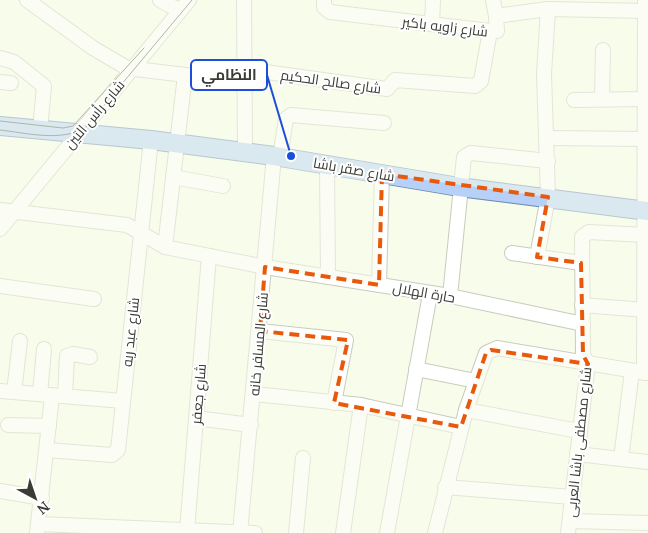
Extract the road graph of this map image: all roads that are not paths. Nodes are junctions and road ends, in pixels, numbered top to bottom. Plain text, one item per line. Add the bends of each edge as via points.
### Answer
1 (27, 0) edge
2 (160, 0) edge
3 (189, 0) edge
4 (244, 0) edge
5 (324, 0) edge
6 (433, 0) edge
7 (493, 0) edge
8 (556, 6) edge
9 (646, 7) edge
10 (180, 11) junction
11 (496, 16) junction
12 (432, 24) junction
13 (490, 31) junction
14 (602, 50) dead end
15 (0, 58) edge
16 (131, 69) junction
17 (647, 75) edge
18 (185, 76) junction
19 (244, 76) junction
20 (602, 99) junction
21 (646, 99) junction
22 (574, 100) dead end
23 (384, 123) dead end
24 (0, 126) edge
25 (40, 130) junction
26 (77, 134) junction
27 (546, 138) junction
28 (647, 139) edge
29 (151, 140) junction
30 (177, 144) junction
31 (245, 152) junction
32 (277, 156) junction
33 (548, 161) junction
34 (327, 164) junction
35 (382, 174) junction
36 (173, 177) junction
37 (224, 186) dead end
38 (459, 187) junction
39 (548, 197) junction
40 (7, 211) edge
41 (646, 211) edge
42 (0, 229) edge
43 (141, 233) junction
44 (645, 235) junction
45 (165, 247) junction
46 (512, 253) dead end
47 (208, 256) junction
48 (537, 257) junction
49 (581, 263) junction
50 (265, 267) junction
51 (328, 276) junction
52 (379, 285) junction
53 (0, 286) edge
54 (430, 294) junction
55 (450, 296) junction
56 (94, 298) dead end
57 (582, 305) junction
58 (644, 310) junction
59 (583, 324) junction
60 (260, 331) junction
61 (20, 341) dead end
62 (44, 349) dead end
63 (90, 357) dead end
64 (588, 364) junction
65 (416, 369) junction
66 (642, 372) edge
67 (476, 381) junction
68 (7, 392) edge
69 (254, 394) junction
70 (52, 395) junction
71 (123, 401) junction
72 (334, 403) junction
73 (361, 405) junction
74 (466, 410) junction
75 (407, 415) junction
76 (196, 418) junction
77 (8, 425) dead end
78 (251, 425) junction
79 (49, 426) junction
80 (461, 427) junction
81 (579, 430) junction
82 (47, 450) junction
83 (577, 454) junction
84 (303, 458) dead end
85 (621, 459) junction
86 (648, 462) edge
87 (445, 487) junction
88 (0, 492) edge
89 (572, 497) junction
90 (42, 498) junction
91 (648, 523) edge
92 (569, 527) edge
93 (38, 529) edge
94 (187, 531) junction
95 (240, 532) edge
96 (255, 533) edge
97 (296, 533) edge
98 (343, 533) edge
99 (387, 533) edge
100 (435, 533) edge

1 - 16 street via 93,48
2 - 10 street
3 - 10 street, شارع رأس التين
4 - 19 street
5 - 12 street, شارع زاويه باكير via 324,8 330,12
6 - 12 street
7 - 11 street
8 - 9 street, شارع زاويه باكير
8 - 11 street, شارع زاويه باكير
8 - 27 street via 544,74
9 - 17 street
10 - 16 street, شارع رأس التين
11 - 13 street, شارع زاويه باكير via 497,31
12 - 13 street, شارع زاويه باكير
13 - 19 street, شارع صالح الحكيم via 480,81 475,86 395,80 387,89
14 - 20 street
15 - 25 street via 14,62 44,86
16 - 18 street
16 - 26 street, شارع رأس التين
17 - 21 street
18 - 19 street
18 - 30 street
19 - 31 street
20 - 21 street
20 - 22 street
21 - 28 street
23 - 32 street, شارع المسافر خانه via 291,115 286,119
24 - 25 main road, شارع صقر باشا
25 - 26 main road, شارع صقر باشا
26 - 29 main road, شارع صقر باشا
26 - 40 street, شارع رأس التين
27 - 28 street
27 - 33 street
28 - 41 street
29 - 30 main road, شارع صقر باشا
29 - 43 street, شارع عبد ربه
30 - 31 main road, شارع صقر باشا
30 - 36 street
31 - 32 main road, شارع صقر باشا
32 - 34 main road, شارع صقر باشا
32 - 50 street, شارع المسافر خانه
33 - 38 street via 468,154 464,158
33 - 39 street
34 - 35 main road, شارع صقر باشا
34 - 51 street
35 - 38 main road, شارع صقر باشا
35 - 52 street
36 - 37 street
36 - 45 street
38 - 39 main road, شارع صقر باشا
38 - 55 street
39 - 41 main road, شارع صقر باشا
39 - 48 street
40 - 42 street, شارع رأس التين
40 - 43 street, حارة الهلال via 127,225
41 - 44 street
43 - 45 street, حارة الهلال
43 - 71 street, شارع عبد ربه
44 - 49 street, شارع مصطفى باشا العربى via 584,234 580,248
44 - 58 street
45 - 47 street, حارة الهلال
46 - 48 street
47 - 50 street, حارة الهلال
47 - 76 street, شارع جعفر
48 - 49 street
49 - 57 street, شارع مصطفى باشا العربى
50 - 51 street, حارة الهلال
50 - 60 street, شارع المسافر خانه
51 - 52 street, حارة الهلال
52 - 54 street, حارة الهلال
53 - 56 street
54 - 55 street, حارة الهلال
54 - 65 street
55 - 59 street, حارة الهلال
57 - 58 street
57 - 59 street, شارع مصطفى باشا العربى
58 - 66 street
59 - 64 street, شارع مصطفى باشا العربى via 583,355
60 - 69 street, شارع المسافر خانه
60 - 72 street via 346,340
61 - 68 street
62 - 70 street
63 - 70 street via 67,356
64 - 66 street
64 - 67 street via 497,348 486,353
64 - 81 street, شارع مصطفى باشا العربى
65 - 67 street
65 - 75 street
66 - 85 street
67 - 74 street
68 - 70 street
69 - 72 street
69 - 78 street, شارع المسافر خانه
70 - 71 street
70 - 79 street
71 - 82 street, شارع عبد ربه via 118,450 114,454
72 - 73 street
73 - 75 street
73 - 98 street
74 - 80 street
74 - 81 street
75 - 80 street
75 - 99 street
76 - 78 street
76 - 94 street, شارع جعفر
77 - 79 street
78 - 95 street, شارع المسافر خانه
79 - 82 street
80 - 87 street
81 - 83 street, شارع مصطفى باشا العربى
82 - 90 street
83 - 85 street
83 - 89 street, شارع مصطفى باشا العربى
84 - 97 street
85 - 86 street
87 - 89 street
87 - 100 street
88 - 90 street
89 - 92 street, شارع مصطفى باشا العربى
90 - 93 street
91 - 92 street
93 - 94 street
94 - 95 street
95 - 96 street

